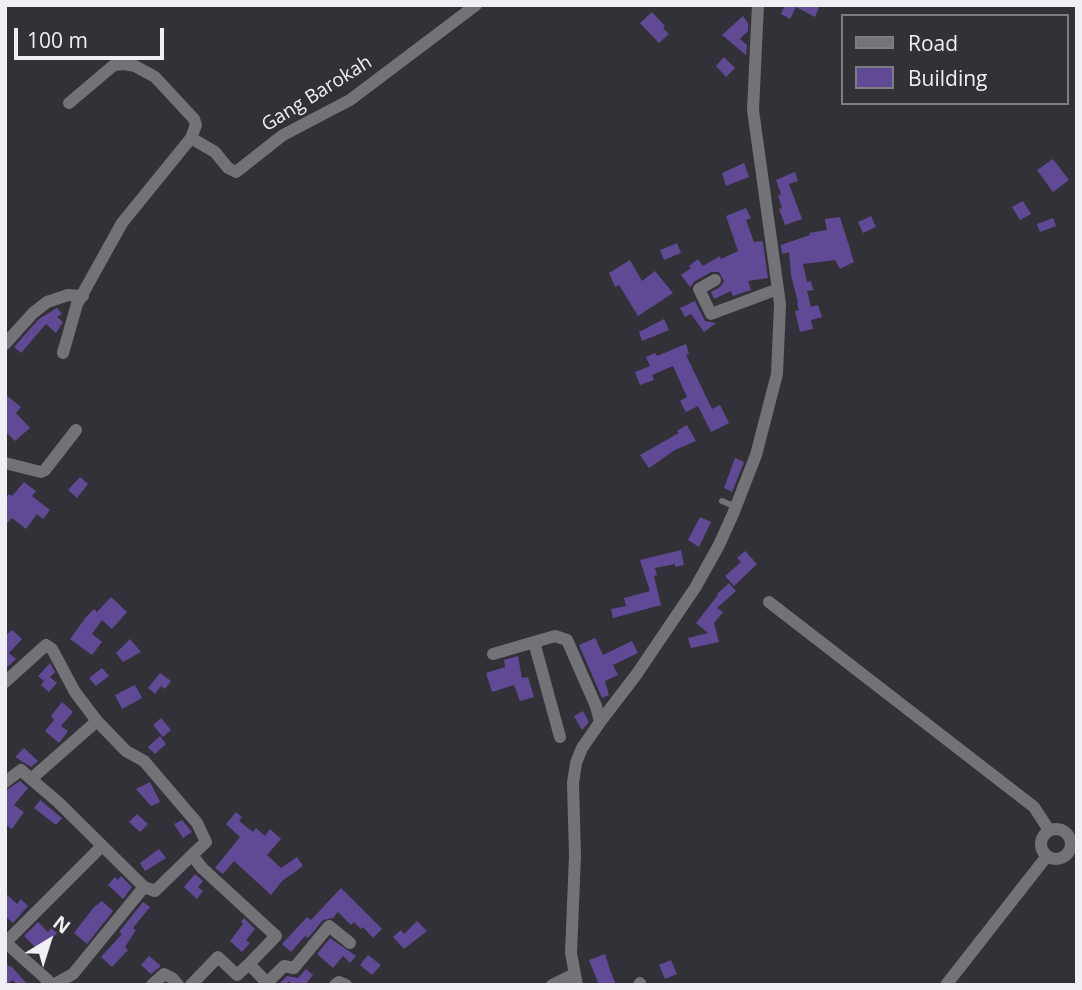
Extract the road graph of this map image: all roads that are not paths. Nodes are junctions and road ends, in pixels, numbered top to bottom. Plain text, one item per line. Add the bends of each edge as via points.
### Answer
1 (476, 5) edge
2 (758, 5) edge
3 (69, 103) dead end
4 (191, 138) junction
5 (715, 280) dead end
6 (778, 289) junction
7 (83, 296) junction
8 (5, 344) edge
9 (63, 353) dead end
10 (76, 430) dead end
11 (5, 463) edge
12 (722, 501) dead end
13 (736, 507) junction
14 (769, 602) dead end
15 (534, 642) junction
16 (493, 654) dead end
17 (5, 681) edge
18 (97, 721) junction
19 (600, 722) junction
20 (561, 737) dead end
21 (31, 779) junction
22 (5, 782) edge
23 (1049, 830) junction
24 (102, 846) junction
25 (1074, 847) edge
26 (192, 855) junction
27 (1047, 856) junction
28 (144, 887) junction
29 (6, 942) edge
30 (350, 943) dead end
31 (249, 964) junction
32 (575, 979) edge
33 (268, 984) edge
34 (53, 985) edge
35 (152, 985) edge
36 (178, 985) edge
37 (191, 985) edge
38 (335, 985) edge
39 (346, 985) edge
40 (552, 985) edge
41 (946, 985) edge

1 - 4 street, Gang Barokah via 350,100 283,135 238,171
2 - 6 street via 753,110
3 - 4 street via 114,65 135,66 155,77 194,119
4 - 7 street via 122,223
5 - 6 street via 699,289 711,314
6 - 13 street via 777,374 756,456
7 - 8 street via 47,302
7 - 9 street
10 - 11 street via 41,472
12 - 13 lane
13 - 19 street via 695,588
14 - 23 street via 1034,807
15 - 16 street
15 - 19 street via 555,636 567,640
15 - 20 street
17 - 18 street via 46,645
18 - 21 street
18 - 26 street via 125,751 144,761 197,823 206,842
19 - 32 street via 582,748 573,783 571,953
21 - 22 street via 21,770
21 - 24 street
23 - 25 street via 1060,828
23 - 27 street via 1042,837 1041,848
24 - 28 street
24 - 29 street
25 - 27 street via 1058,859
26 - 28 street via 156,891
26 - 31 street via 276,936
27 - 41 street
28 - 34 street via 73,974
29 - 34 street
30 - 33 street via 329,926 294,968 284,966
31 - 33 street
31 - 37 street via 237,975 218,957
32 - 40 street
35 - 36 street via 164,974
38 - 39 street

